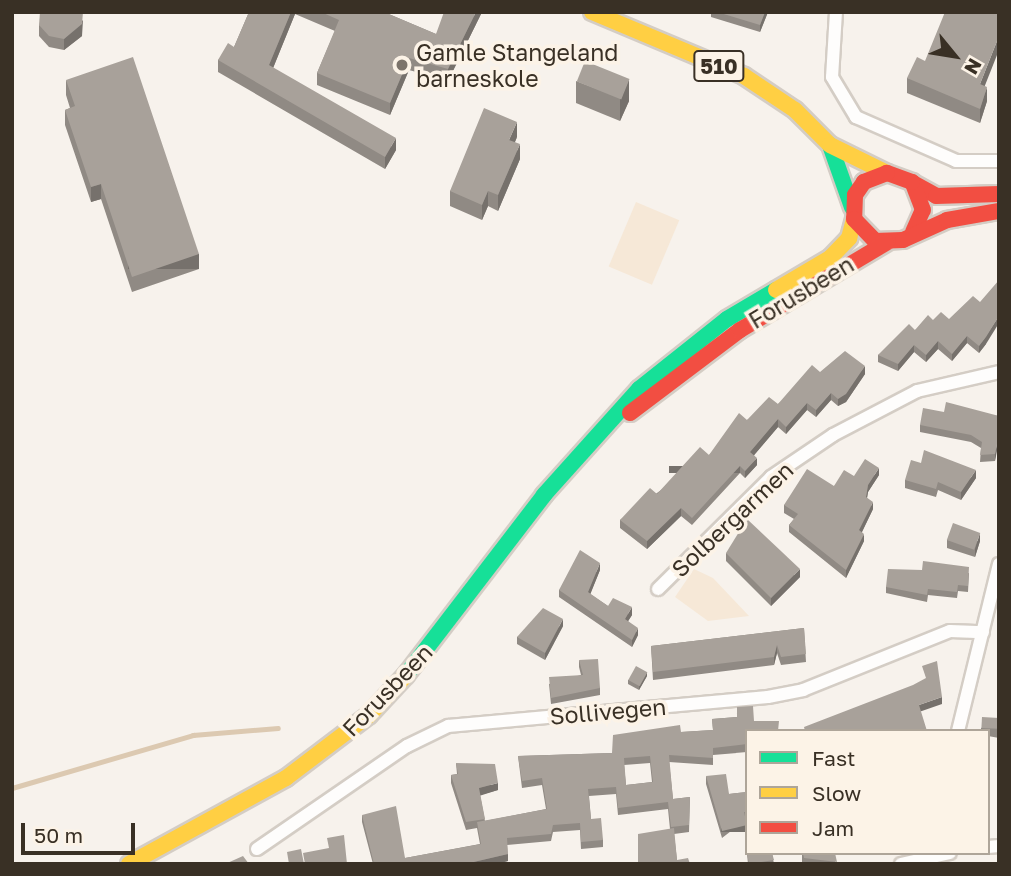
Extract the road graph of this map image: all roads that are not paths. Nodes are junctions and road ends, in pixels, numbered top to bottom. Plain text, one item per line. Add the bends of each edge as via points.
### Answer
1 (592, 12) edge
2 (836, 12) edge
3 (830, 145) junction
4 (999, 161) edge
5 (887, 173) junction
6 (912, 182) junction
7 (999, 194) edge
8 (999, 211) edge
9 (853, 213) junction
10 (913, 233) junction
11 (886, 243) junction
12 (999, 372) edge
13 (587, 449) junction
14 (999, 564) edge
15 (658, 589) dead end
16 (983, 632) junction
17 (959, 729) edge
18 (257, 849) dead end
19 (941, 855) edge
20 (130, 864) edge
21 (901, 864) edge

1 - 3 main road, 510 via 755,83
2 - 4 street via 830,67 839,95 863,122 956,161
3 - 5 main road, 510
3 - 9 main road via 831,161
5 - 6 main road, 510
5 - 9 main road via 864,182
6 - 7 main road, 510 via 936,196
6 - 10 main road via 923,210
8 - 10 main road
9 - 11 main road via 864,235
9 - 13 main road, Forusbeen via 849,238 830,258 698,340 639,389
10 - 11 main road
11 - 13 main road, Forusbeen via 740,330
12 - 15 street, Solbergarmen via 917,391 833,435 771,477
13 - 20 main road, Forusbeen via 369,715 286,779
14 - 16 street
16 - 17 street
16 - 18 street, Sollivegen via 950,631 803,690 448,726 407,746
19 - 21 street

